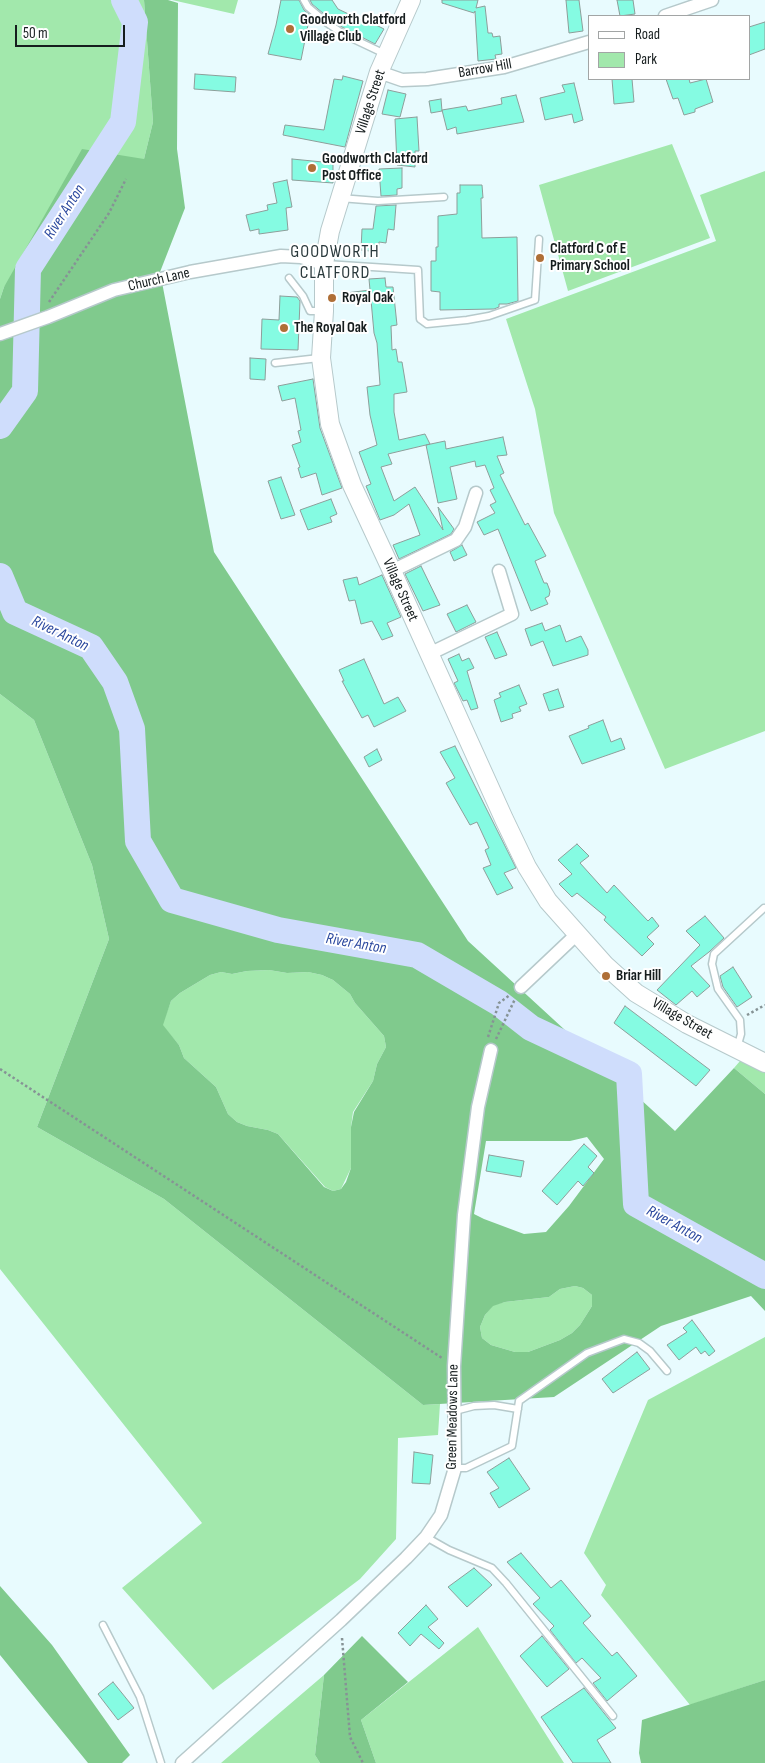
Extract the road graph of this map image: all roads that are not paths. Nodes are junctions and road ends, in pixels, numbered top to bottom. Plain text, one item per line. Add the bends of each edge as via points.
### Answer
1 (304, 0) edge
2 (411, 0) edge
3 (712, 0) edge
4 (668, 15) edge
5 (588, 42) edge
6 (386, 55) junction
7 (379, 72) junction
8 (444, 197) dead end
9 (340, 198) junction
10 (540, 239) dead end
11 (324, 264) junction
12 (288, 278) dead end
13 (324, 312) junction
14 (0, 334) edge
15 (321, 358) junction
16 (275, 363) dead end
17 (476, 493) dead end
18 (392, 571) junction
19 (499, 571) dead end
20 (429, 654) junction
21 (764, 908) edge
22 (577, 934) junction
23 (521, 986) road end
24 (737, 1050) junction
25 (490, 1053) road end
26 (765, 1064) edge
27 (667, 1371) dead end
28 (518, 1408) junction
29 (455, 1411) junction
30 (455, 1468) junction
31 (426, 1537) junction
32 (103, 1625) dead end
33 (613, 1716) dead end
34 (161, 1763) edge
35 (182, 1763) edge

1 - 6 lane via 327,23
2 - 6 street, Village Street
3 - 4 street
5 - 7 street, Barrow Hill via 504,68 427,79 402,80
6 - 7 street, Village Street
7 - 9 street, Village Street
8 - 9 lane via 378,201
9 - 11 street, Village Street
10 - 11 lane via 535,300 467,320 427,324 420,319 418,270
11 - 13 street, Village Street
11 - 14 street, Church Lane via 301,257 281,256 227,264 114,290
12 - 13 lane via 310,311
13 - 15 street, Village Street
15 - 16 lane
15 - 18 street, Village Street via 330,424 352,485
17 - 18 street via 465,528 456,540
18 - 20 street, Village Street
19 - 20 street via 512,614
20 - 22 street, Village Street via 526,866 548,901
21 - 24 lane via 714,954 712,964 718,989 740,1020
22 - 23 street
22 - 24 street, Village Street via 636,993
24 - 26 street, Village Street
25 - 29 street, Green Meadows Lane via 478,1107 464,1215 454,1366
27 - 28 lane via 650,1351 639,1343 624,1339 587,1353 519,1401
28 - 29 lane via 494,1405
28 - 30 lane via 512,1446 466,1468
29 - 30 street, Green Meadows Lane
30 - 31 street, Green Meadows Lane via 441,1515
31 - 33 lane via 492,1568
31 - 35 street, Green Meadows Lane via 341,1620
32 - 34 lane via 140,1696

